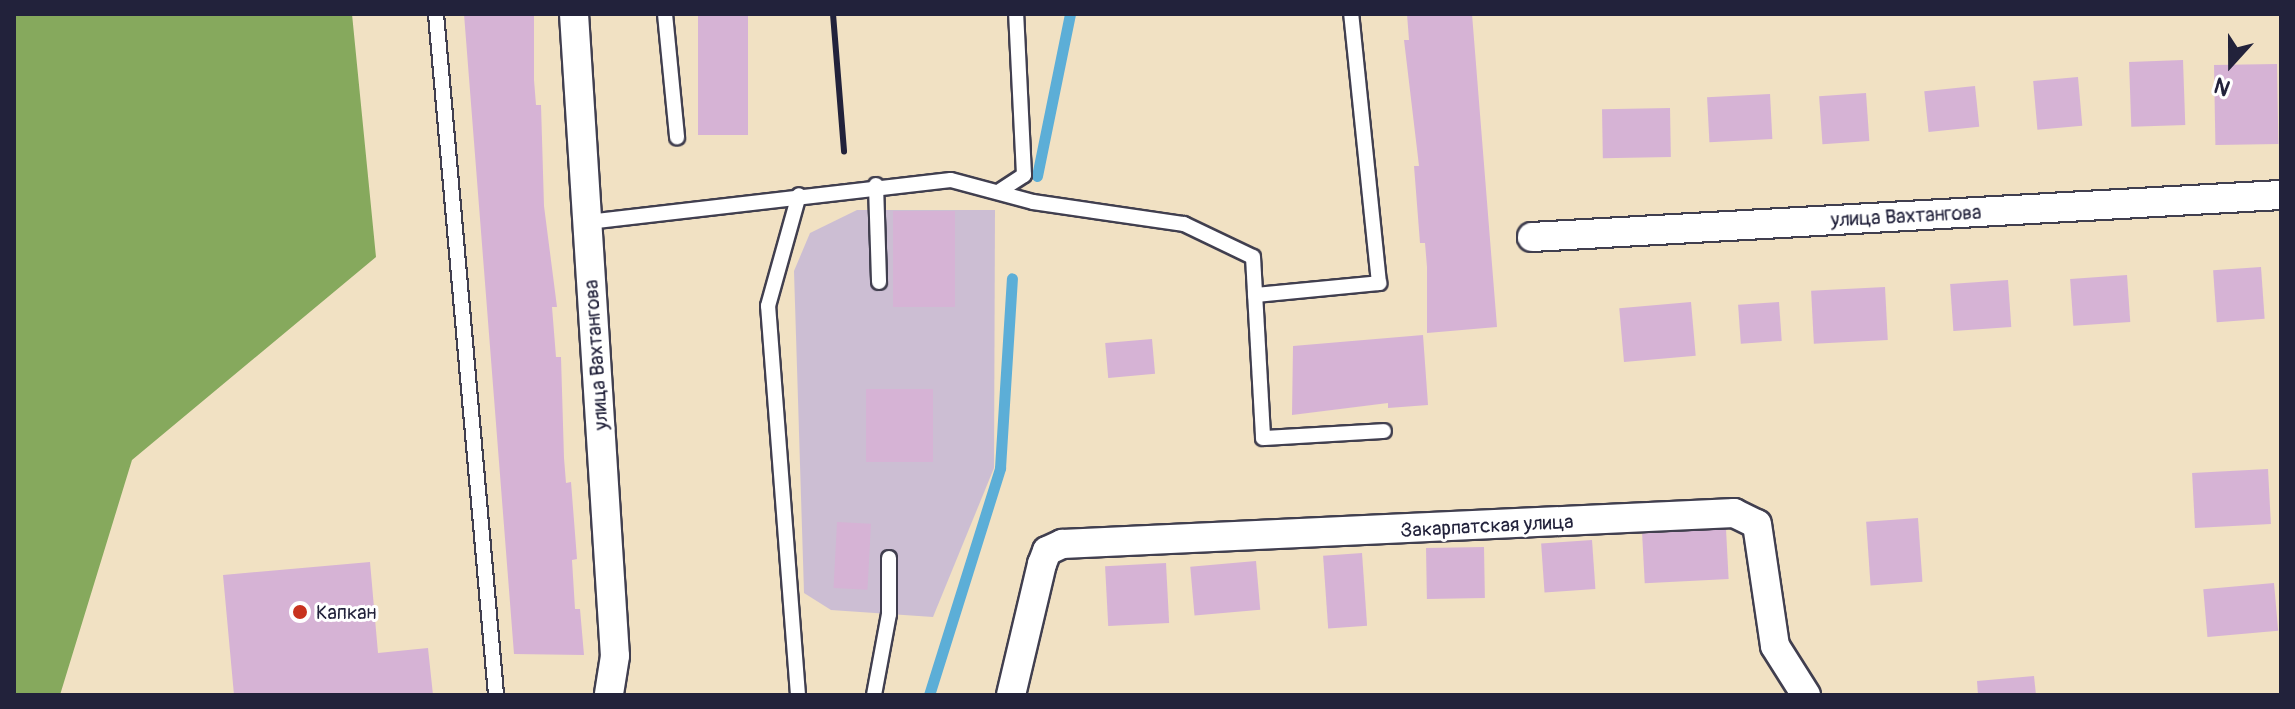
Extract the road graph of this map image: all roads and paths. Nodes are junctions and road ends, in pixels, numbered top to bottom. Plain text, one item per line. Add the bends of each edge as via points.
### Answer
1 (436, 14) edge
2 (574, 14) edge
3 (665, 14) edge
4 (1016, 14) edge
5 (1351, 14) edge
6 (677, 137) dead end
7 (876, 185) junction
8 (998, 192) junction
9 (799, 195) junction
10 (2281, 195) edge
11 (588, 222) junction
12 (1532, 237) dead end
13 (879, 282) dead end
14 (1255, 295) junction
15 (1384, 431) dead end
16 (889, 558) dead end
17 (496, 695) edge
18 (609, 695) edge
19 (798, 695) edge
20 (874, 695) edge
21 (1011, 695) edge
22 (1806, 695) edge

1 - 17 lane
2 - 11 street, улица Вахтангова
3 - 6 lane
4 - 8 lane via 1024,175
5 - 14 lane via 1379,283
7 - 8 lane via 951,180
7 - 9 lane
7 - 13 lane
8 - 14 lane via 1184,224 1253,257
9 - 11 lane
9 - 19 lane via 768,306
10 - 12 street, улица Вахтангова
11 - 18 street, улица Вахтангова via 615,656
14 - 15 lane via 1263,438
16 - 20 lane via 889,614
21 - 22 street, Закарпатская улица via 1042,564 1047,551 1062,544 1734,513 1757,524 1775,646

